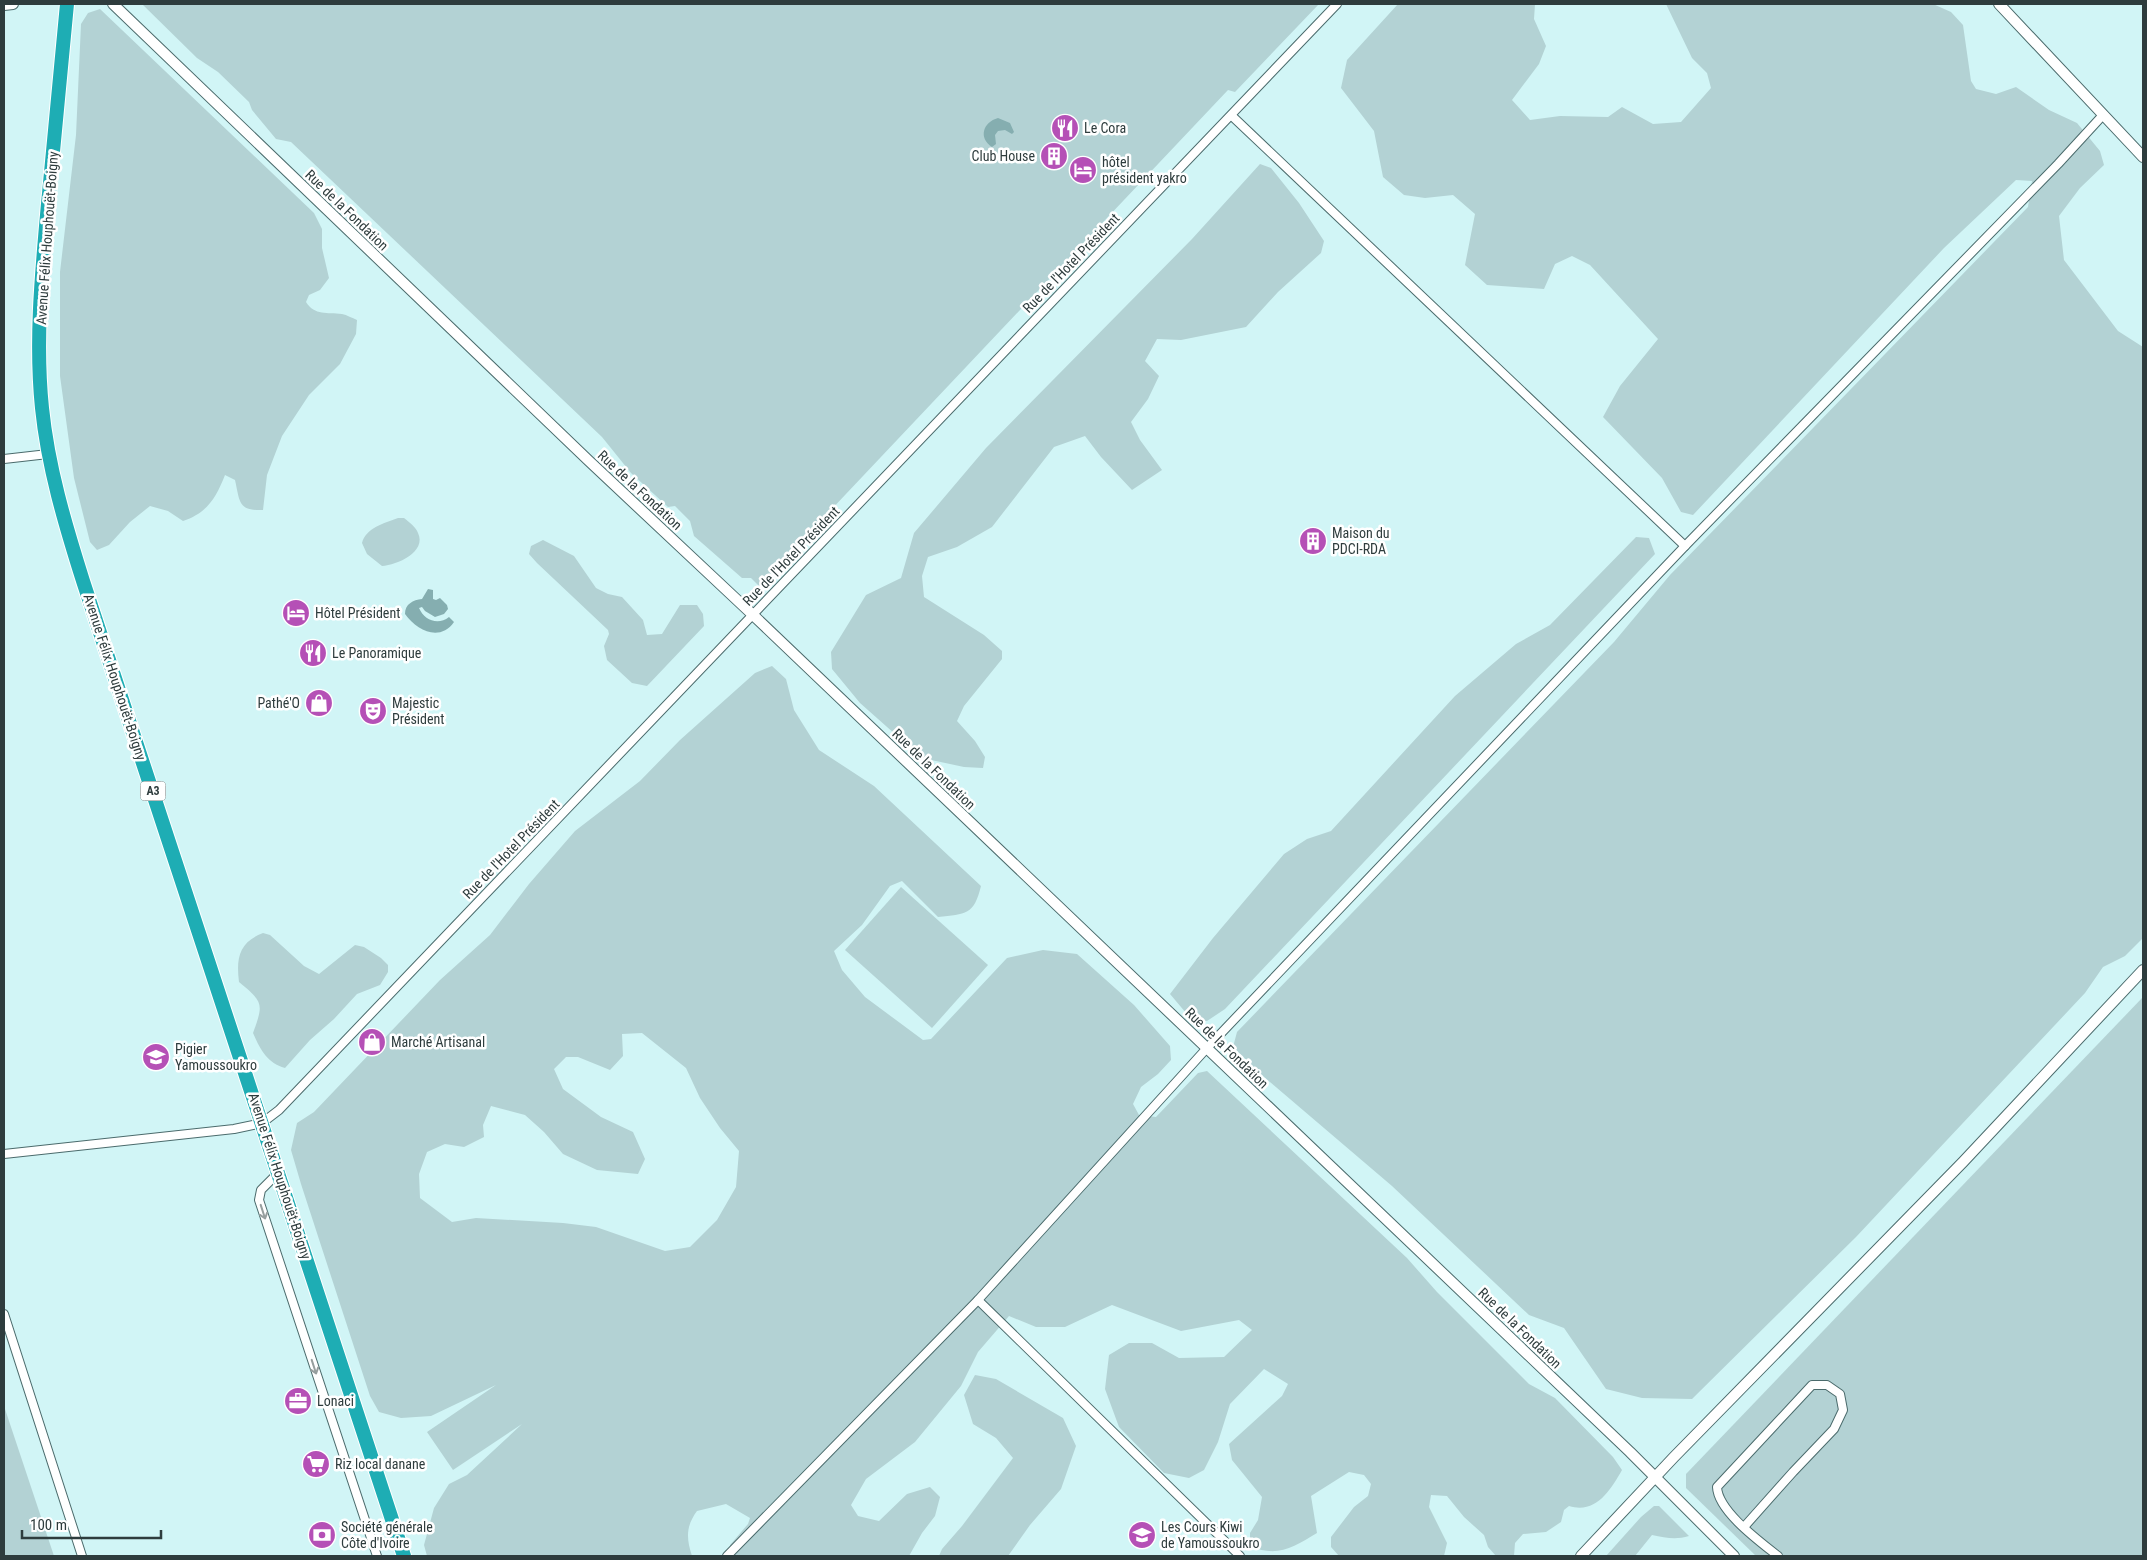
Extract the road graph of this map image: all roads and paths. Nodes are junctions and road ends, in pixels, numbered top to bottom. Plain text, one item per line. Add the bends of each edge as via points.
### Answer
1 (13, 4) edge
2 (67, 4) edge
3 (113, 4) edge
4 (1337, 4) edge
5 (1999, 4) edge
6 (4, 5) edge
7 (2103, 115) junction
8 (1232, 116) junction
9 (2143, 157) edge
10 (48, 454) junction
11 (4, 460) edge
12 (1685, 546) junction
13 (752, 614) junction
14 (2143, 970) edge
15 (1207, 1048) junction
16 (262, 1123) junction
17 (4, 1154) edge
18 (279, 1172) junction
19 (978, 1300) junction
20 (4, 1314) edge
21 (1655, 1478) junction
22 (1744, 1527) junction
23 (82, 1556) edge
24 (377, 1556) edge
25 (404, 1556) edge
26 (727, 1556) edge
27 (1240, 1556) edge
28 (1581, 1556) edge
29 (1734, 1556) edge
30 (1778, 1556) edge

1 - 6 street
2 - 10 highway, Avenue Félix Houphouët-Boigny / A3 via 42,278 40,358
3 - 13 street, Rue de la Fondation
4 - 8 street, Rue de l'Hotel Président
5 - 7 street
7 - 9 street
7 - 12 street
8 - 12 street
8 - 13 street, Rue de l'Hotel Président
10 - 11 street
10 - 16 highway, Avenue Félix Houphouët-Boigny / A3 via 83,581
12 - 15 street
13 - 15 street, Rue de la Fondation
13 - 16 street, Rue de l'Hotel Président via 291,1099
14 - 21 street via 1963,1162
15 - 19 street
15 - 21 street, Rue de la Fondation
16 - 17 street via 234,1129
16 - 18 highway, Avenue Félix Houphouët-Boigny / A3
18 -> 24 street via 261,1190 259,1200
18 - 25 highway, Avenue Félix Houphouët-Boigny / A3
19 - 26 street
19 - 27 street
20 - 23 street
21 - 28 street
21 - 29 street, Rue de la Fondation
22 - 22 street via 1722,1505 1717,1487 1812,1385 1827,1384 1840,1394 1843,1410 1834,1429
22 - 30 street

